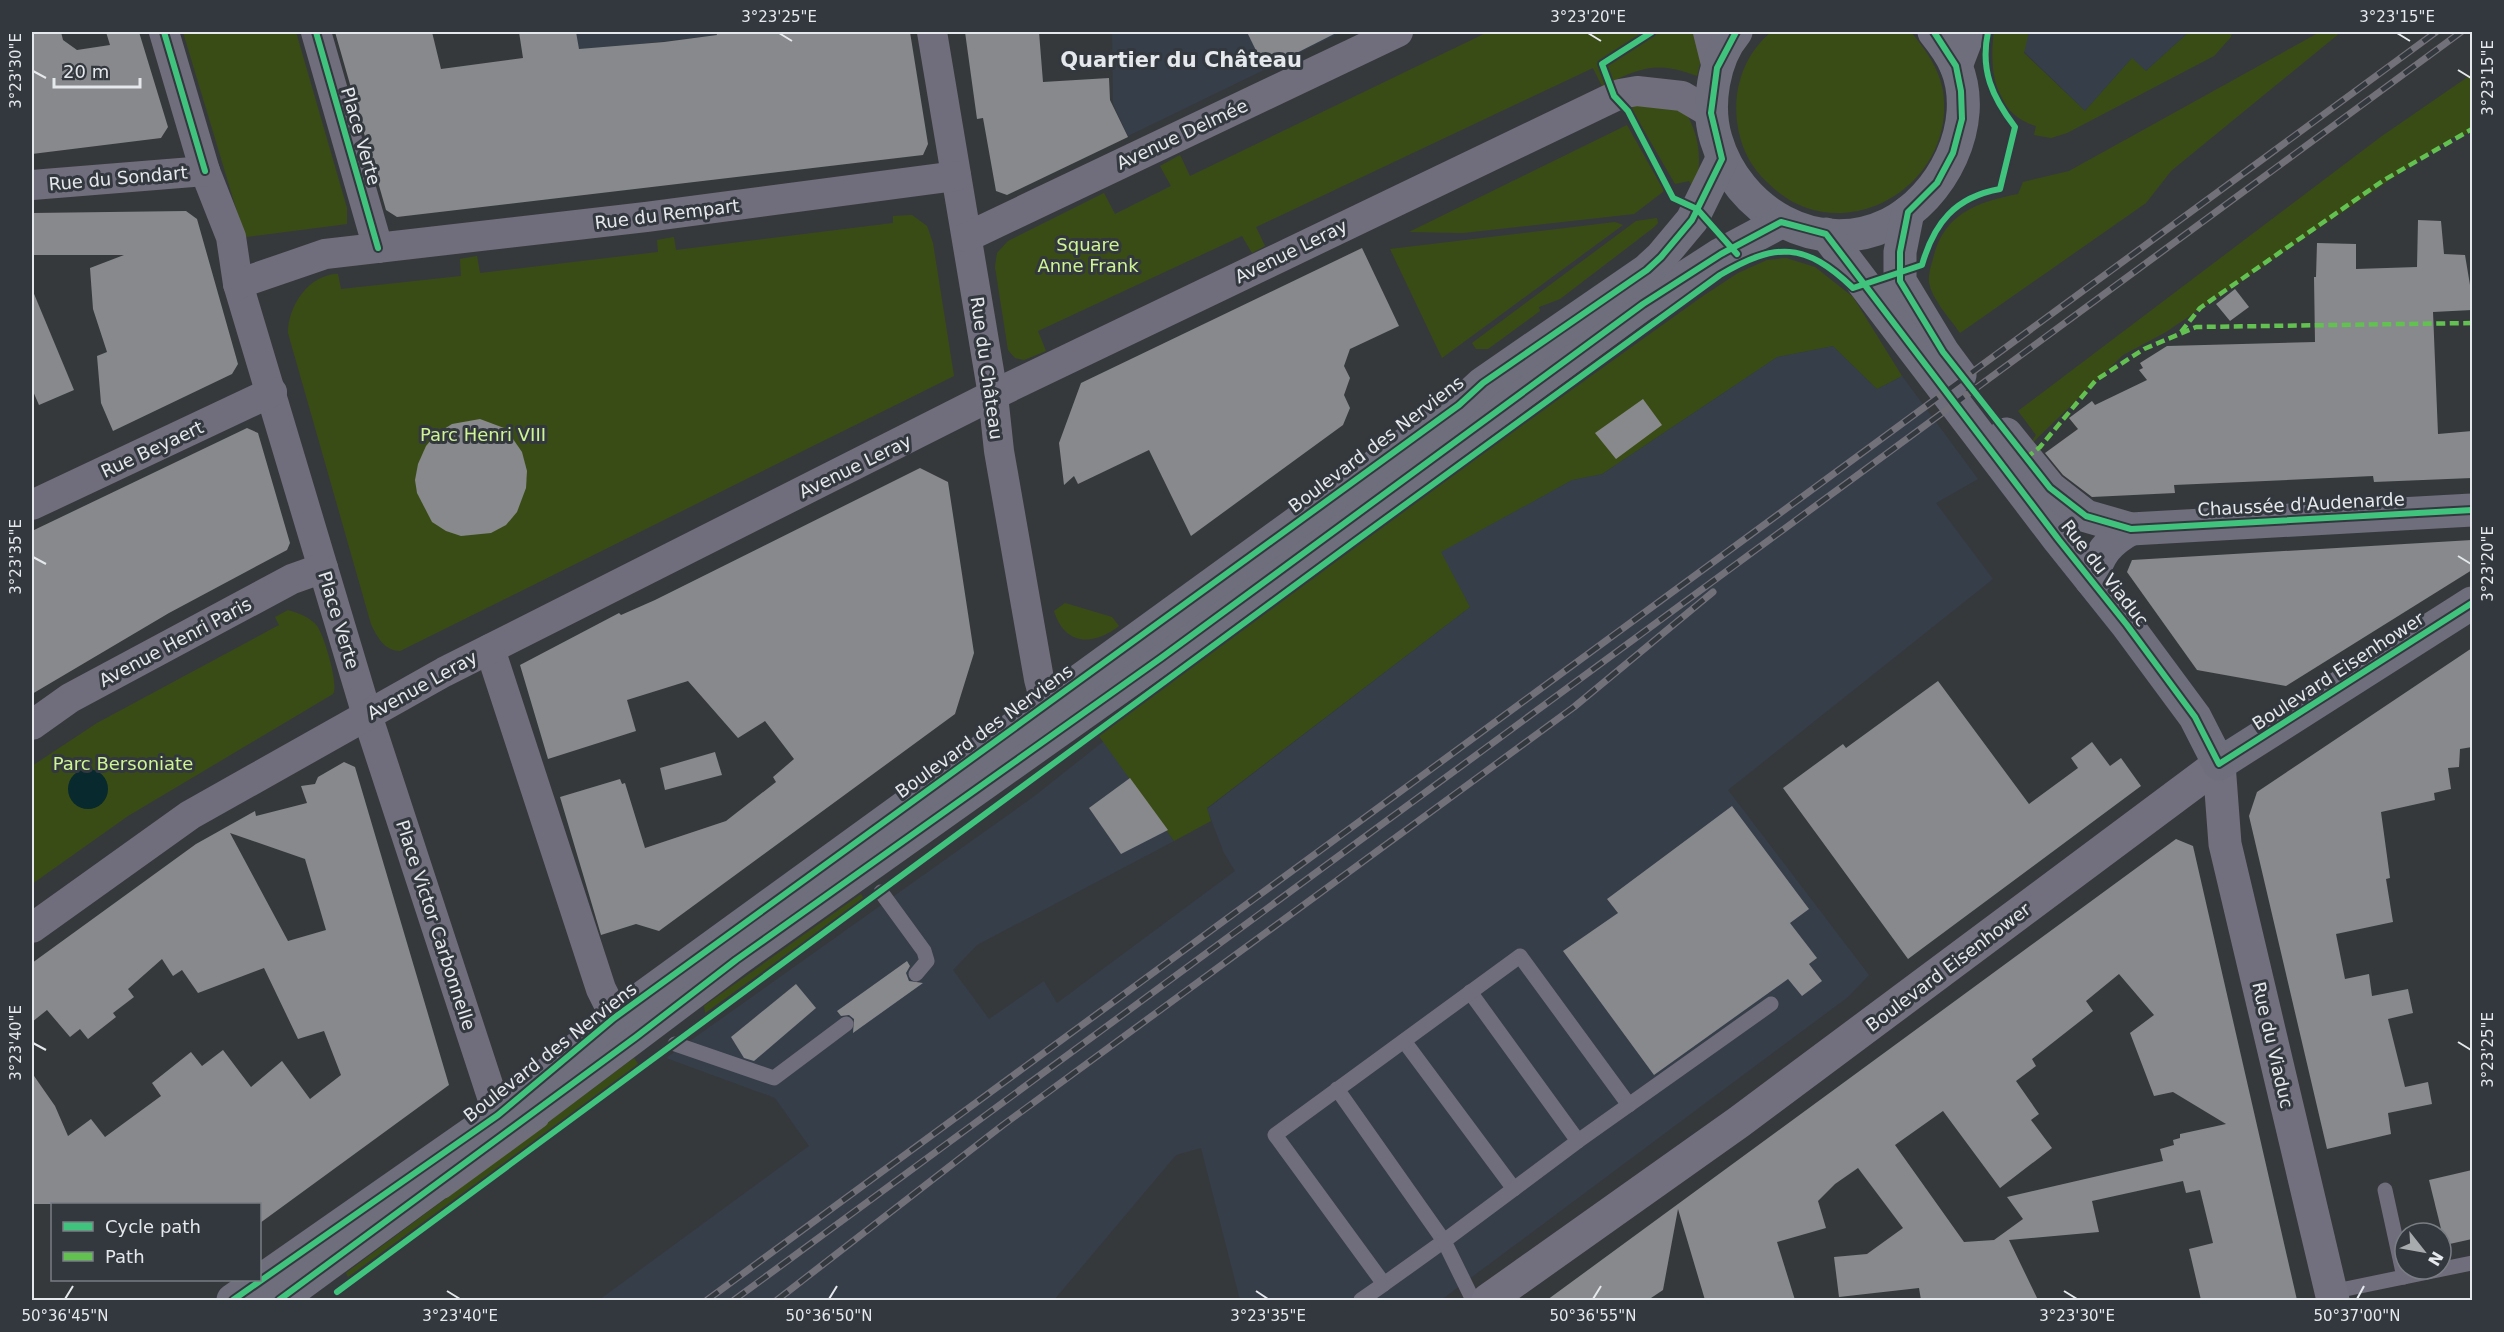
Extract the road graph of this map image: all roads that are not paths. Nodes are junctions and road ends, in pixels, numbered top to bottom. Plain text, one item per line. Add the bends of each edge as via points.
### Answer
1 (164, 32) edge
2 (316, 32) edge
3 (932, 32) edge
4 (1398, 32) edge
5 (1708, 32) edge
6 (1736, 32) edge
7 (1934, 32) edge
8 (1969, 32) edge
9 (1956, 66) junction
10 (1717, 68) junction
11 (1711, 114) junction
12 (1722, 159) junction
13 (205, 171) junction
14 (956, 176) junction
15 (32, 185) edge
16 (1908, 212) junction
17 (1781, 222) junction
18 (1826, 234) junction
19 (967, 237) junction
20 (378, 248) junction
21 (238, 284) junction
22 (1672, 285) junction
23 (272, 392) junction
24 (993, 395) junction
25 (32, 505) edge
26 (2472, 510) edge
27 (2131, 528) junction
28 (323, 568) junction
29 (2091, 580) junction
30 (2472, 603) edge
31 (490, 648) junction
32 (367, 715) junction
33 (1054, 716) junction
34 (32, 725) edge
35 (2219, 764) junction
36 (881, 892) dead end
37 (32, 928) edge
38 (916, 974) dead end
39 (1470, 992) junction
40 (1771, 1004) dead end
41 (846, 1024) dead end
42 (621, 1030) junction
43 (1404, 1041) junction
44 (675, 1044) dead end
45 (1337, 1089) junction
46 (1629, 1105) junction
47 (500, 1126) junction
48 (1578, 1141) junction
49 (1514, 1189) junction
50 (2385, 1190) dead end
51 (2393, 1227) edge
52 (1444, 1241) junction
53 (2472, 1263) edge
54 (2453, 1267) edge
55 (2393, 1280) edge
56 (1384, 1284) junction
57 (2332, 1296) edge
58 (233, 1300) edge
59 (279, 1300) edge
60 (297, 1300) edge
61 (1361, 1300) edge
62 (1473, 1300) edge
63 (1488, 1300) edge

1 - 13 street, Place Verte
2 - 20 street, Place Verte
3 - 14 street, Rue du Château
4 - 19 street, Avenue Delmée
5 - 10 street
6 - 10 main road
7 - 9 main road
8 - 9 main road
9 - 16 main road via 1962,119 1953,153 1937,183
10 - 11 main road
11 - 12 main road
11 - 24 street, Avenue Leray via 1682,96 1637,91 1620,94
12 - 17 main road via 1743,192
12 - 33 main road, Boulevard des Nerviens via 1684,232 1647,270 1483,383
13 - 15 street, Rue du Sondart
13 - 21 street, Place Verte via 231,237
14 - 19 street, Rue du Château
14 - 20 street, Rue du Rempart
16 - 18 main road via 1887,225 1858,234
16 - 27 main road, Rue du Viaduc via 1900,252 1900,281 1942,352 2050,488 2086,516
17 - 18 main road
17 - 22 main road, Boulevard des Nerviens
18 - 29 main road, Rue du Viaduc
19 - 24 street, Rue du Château
20 - 21 street via 325,254
21 - 23 street, Place Verte
22 - 33 main road, Boulevard des Nerviens
22 - 60 lane via 1547,385 714,990
23 - 25 street, Rue Beyaert
23 - 28 street, Place Verte
24 - 31 street, Avenue Leray
24 - 33 street, Rue du Château via 1001,463
26 - 27 main road, Chaussée d'Audenarde
27 - 29 main road via 2108,544 2098,557
28 - 32 street, Place Verte
28 - 34 street, Avenue Henri Paris via 292,579 80,692
29 - 35 main road, Rue du Viaduc via 2195,717
30 - 35 main road, Boulevard Eisenhower
31 - 32 street, Avenue Leray
31 - 42 street via 602,989
32 - 37 street, Avenue Leray via 180,822
32 - 47 street, Place Victor Carbonnelle
33 - 42 main road, Boulevard des Nerviens via 736,960
35 - 57 street, Rue du Viaduc via 2225,844
35 - 63 street, Boulevard Eisenhower via 1739,1122
36 - 38 lane via 924,951 927,961
39 - 43 lane
39 - 46 lane via 1520,956
39 - 48 lane
40 - 46 lane
41 - 44 lane via 774,1078
42 - 47 main road, Boulevard des Nerviens
43 - 45 lane
43 - 49 lane
45 - 52 lane
45 - 56 lane via 1275,1135
46 - 48 lane
47 - 58 main road, Boulevard des Nerviens
47 - 59 main road, Boulevard des Nerviens
48 - 49 lane
49 - 52 lane
50 - 51 lane
52 - 56 lane
52 - 62 lane
53 - 54 lane
55 - 57 lane
56 - 61 lane

